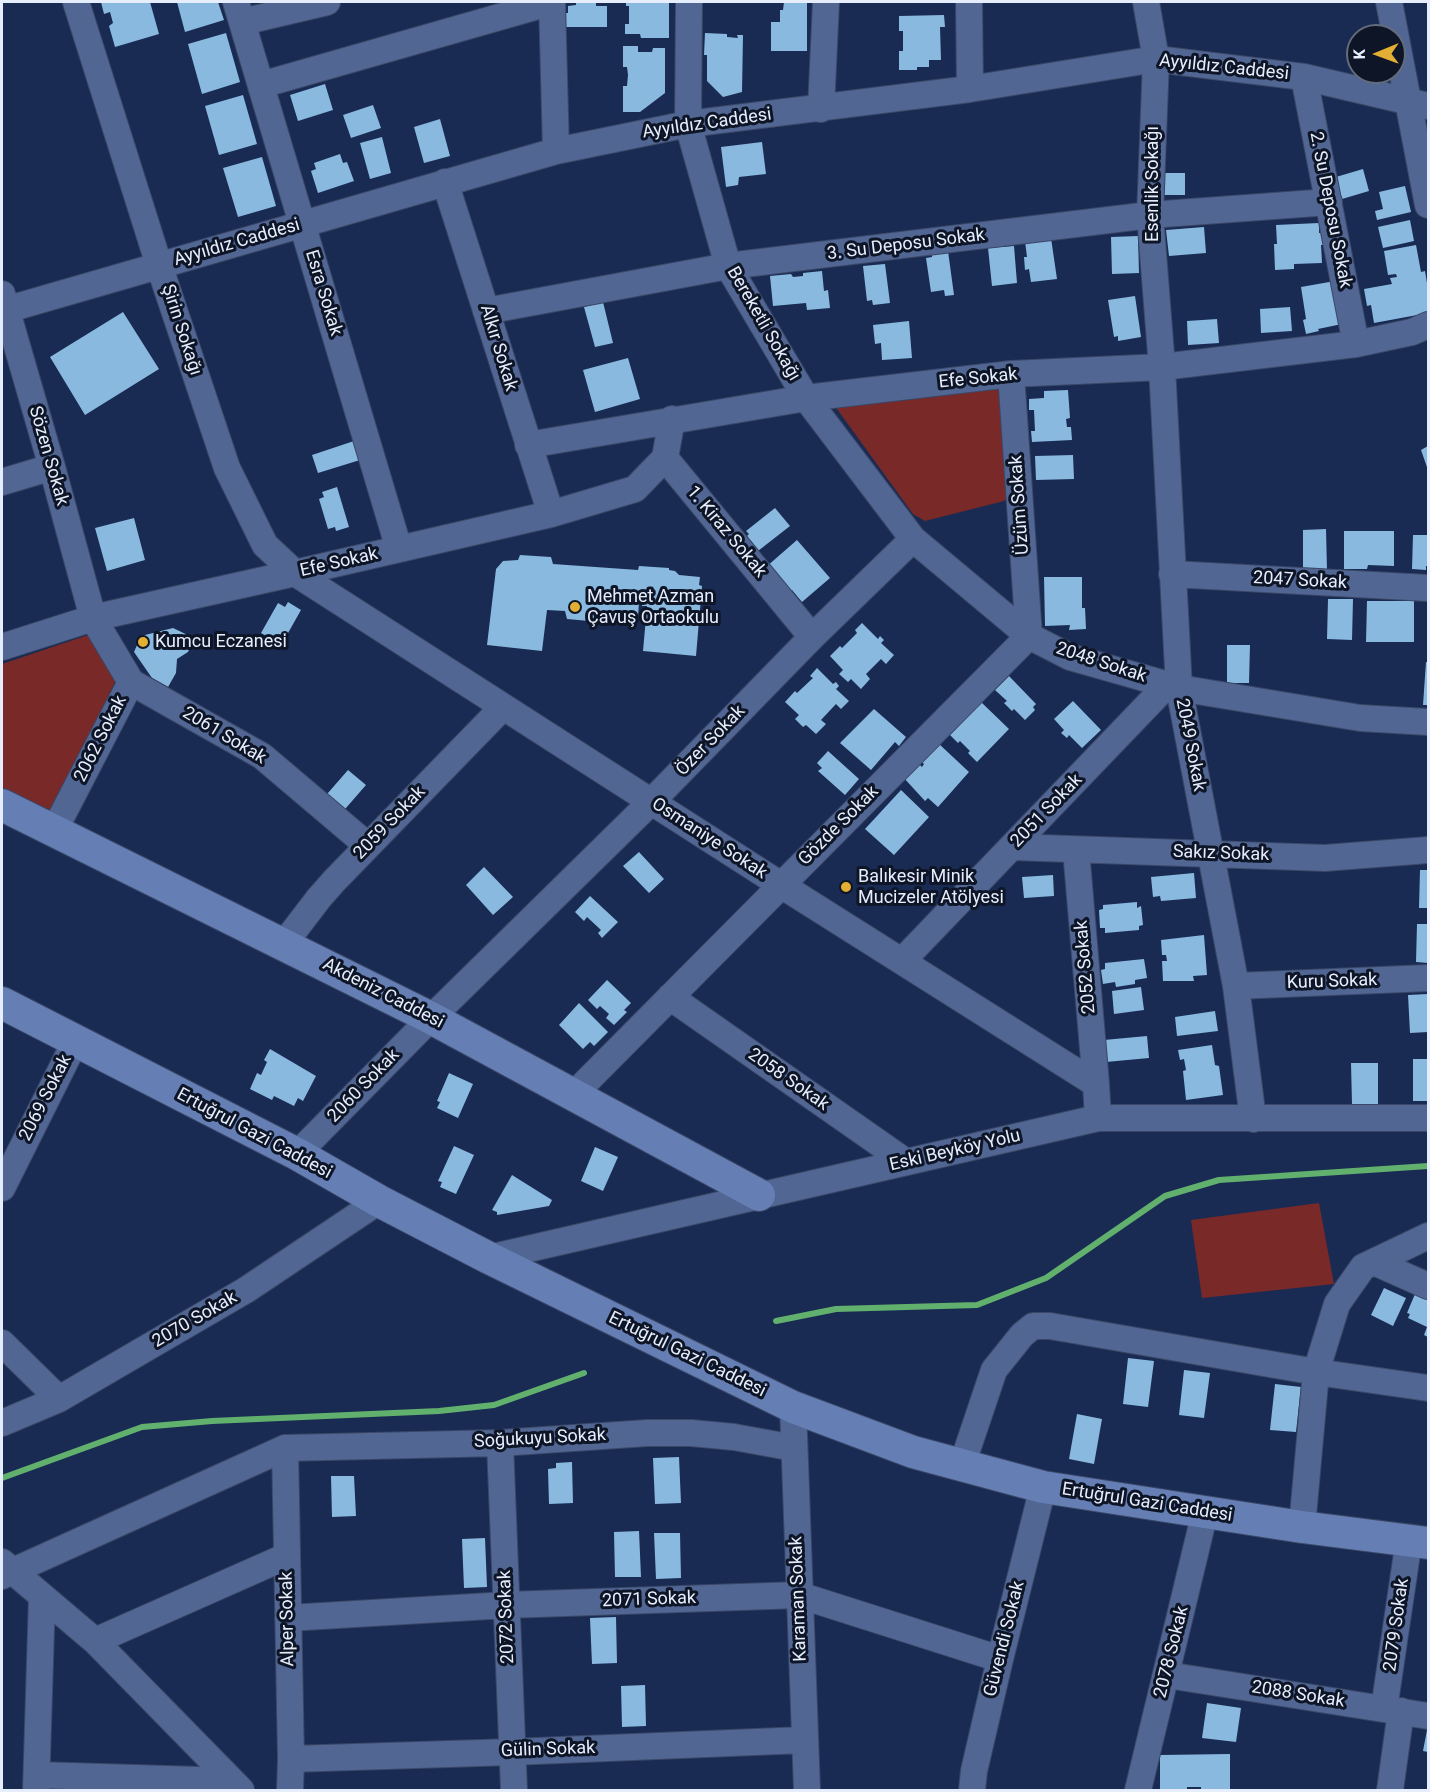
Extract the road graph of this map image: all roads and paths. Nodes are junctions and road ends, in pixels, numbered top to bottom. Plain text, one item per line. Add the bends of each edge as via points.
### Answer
1 (76, 2) edge
2 (327, 2) edge
3 (552, 2) edge
4 (689, 2) edge
5 (826, 2) edge
6 (969, 2) edge
7 (1146, 2) edge
8 (1389, 2) edge
9 (239, 12) edge
10 (1156, 59) junction
11 (1304, 77) junction
12 (261, 85) junction
13 (970, 89) junction
14 (1418, 103) edge
15 (821, 109) junction
16 (688, 124) junction
17 (556, 151) junction
18 (445, 182) junction
19 (1329, 202) junction
20 (1428, 205) edge
21 (1150, 215) junction
22 (302, 224) junction
23 (159, 265) junction
24 (728, 266) junction
25 (3, 305) edge
26 (486, 311) junction
27 (1428, 324) edge
28 (1356, 344) junction
29 (1162, 367) junction
30 (1011, 374) junction
31 (806, 398) junction
32 (672, 419) junction
33 (528, 445) junction
34 (665, 458) junction
35 (52, 467) junction
36 (2, 482) edge
37 (550, 514) junction
38 (913, 540) junction
39 (399, 549) junction
40 (295, 573) junction
41 (1173, 574) junction
42 (1428, 588) edge
43 (93, 618) junction
44 (1029, 636) junction
45 (812, 637) junction
46 (2, 647) edge
47 (131, 682) junction
48 (1173, 686) junction
49 (503, 707) junction
50 (1428, 722) edge
51 (652, 801) junction
52 (2, 805) edge
53 (54, 831) junction
54 (367, 845) junction
55 (1013, 847) junction
56 (1076, 850) junction
57 (1428, 850) edge
58 (1210, 854) junction
59 (781, 885) junction
60 (283, 945) junction
61 (902, 961) junction
62 (1428, 978) edge
63 (1236, 986) junction
64 (670, 998) junction
65 (2, 1003) edge
66 (431, 1017) junction
67 (75, 1042) junction
68 (1096, 1084) junction
69 (574, 1094) junction
70 (1098, 1118) junction
71 (1428, 1118) edge
72 (1253, 1119) junction
73 (297, 1154) junction
74 (906, 1162) junction
75 (2, 1188) edge
76 (759, 1196) junction
77 (379, 1201) junction
78 (1428, 1236) edge
79 (489, 1258) junction
80 (1374, 1262) junction
81 (1428, 1286) edge
82 (2, 1343) edge
83 (1316, 1372) junction
84 (1428, 1388) edge
85 (58, 1399) junction
86 (793, 1407) junction
87 (2, 1423) edge
88 (500, 1443) junction
89 (285, 1448) junction
90 (794, 1448) junction
91 (962, 1465) junction
92 (1043, 1487) junction
93 (1205, 1512) junction
94 (1302, 1527) junction
95 (1419, 1542) edge
96 (286, 1556) junction
97 (5, 1570) edge
98 (799, 1595) junction
99 (42, 1597) junction
100 (507, 1605) junction
101 (288, 1618) junction
102 (95, 1641) junction
103 (1000, 1659) junction
104 (1167, 1675) junction
105 (1392, 1710) junction
106 (1428, 1716) edge
107 (804, 1740) junction
108 (512, 1752) junction
109 (291, 1759) junction
110 (36, 1783) edge
111 (236, 1786) edge
112 (290, 1791) edge
113 (514, 1791) edge
114 (807, 1791) edge
115 (972, 1791) edge
116 (1138, 1791) edge
117 (1390, 1791) edge

1 - 23 street, Şirin Sokağı
2 - 9 street
3 - 12 street
3 - 17 street
4 - 16 street, Bereketli Sokağı
5 - 15 street
6 - 13 street
7 - 10 street, Esenlik Sokağı
8 - 14 street
9 - 12 street, Esra Sokak
10 - 11 street, Ayyıldız Caddesi
10 - 13 street, Ayyıldız Caddesi
10 - 21 street, Esenlik Sokağı
11 - 14 street, Ayyıldız Caddesi
11 - 19 street, 2. Su Deposu Sokak
12 - 22 street, Esra Sokak
13 - 15 street, Ayyıldız Caddesi
14 - 20 street
15 - 16 street, Ayyıldız Caddesi
16 - 17 street, Ayyıldız Caddesi
16 - 24 street, Bereketli Sokağı
17 - 18 street, Ayyıldız Caddesi
18 - 22 street, Ayyıldız Caddesi
18 - 26 street, Alkır Sokak
19 - 21 street, 3. Su Deposu Sokak
19 - 28 street, 2. Su Deposu Sokak
21 - 24 street, 3. Su Deposu Sokak
21 - 29 street, Esenlik Sokağı
22 - 23 street, Ayyıldız Caddesi
22 - 39 street, Esra Sokak
23 - 25 street, Ayyıldız Caddesi
23 - 40 street, Şirin Sokağı via 227,468 265,545
24 - 26 street, 3. Su Deposu Sokak
24 - 31 street, Bereketli Sokağı
25 - 35 street, Sözen Sokak
26 - 33 street, Alkır Sokak
27 - 28 street, Efe Sokak via 1412,332
28 - 29 street, Efe Sokak
29 - 30 street, Efe Sokak
29 - 41 street, 2049 Sokak
30 - 31 street, Efe Sokak
30 - 44 street, Üzüm Sokak
31 - 32 street, Efe Sokak
31 - 38 street, 2048 Sokak
32 - 33 street, Efe Sokak
32 - 34 street
33 - 37 street, Alkır Sokak
34 - 37 street, Efe Sokak via 635,489
34 - 45 street, 1. Kiraz Sokak
35 - 36 street
35 - 43 street, Sözen Sokak
37 - 39 street, Efe Sokak
38 - 44 street, 2048 Sokak
38 - 45 street, Özer Sokak
39 - 40 street, Efe Sokak
40 - 43 street, Efe Sokak
40 - 49 street, Osmaniye Sokak
41 - 42 street, 2047 Sokak
41 - 48 street, 2049 Sokak
43 - 46 street, Efe Sokak
43 - 47 street, 2062 Sokak
44 - 48 street, 2048 Sokak via 1070,657
44 - 59 street, Gözde Sokak
45 - 51 street, Özer Sokak
47 - 53 street, 2062 Sokak
47 - 54 street, 2061 Sokak via 262,756
48 - 50 street, 2048 Sokak via 1360,718
48 - 55 street, 2051 Sokak
48 - 58 street, 2049 Sokak
49 - 51 street, Osmaniye Sokak
49 - 54 street, 2059 Sokak
51 - 59 street, Osmaniye Sokak
51 - 66 street, Özer Sokak
52 - 53 main road, Akdeniz Caddesi
53 - 60 main road, Akdeniz Caddesi
54 - 60 street, 2059 Sokak
55 - 56 street, Sakız Sokak
55 - 61 street, 2051 Sokak
56 - 58 street, Sakız Sokak
56 - 68 street, 2052 Sokak
57 - 58 street, Sakız Sokak via 1325,858
58 - 63 street, 2049 Sokak
59 - 61 street, Osmaniye Sokak
59 - 64 street, Gözde Sokak
60 - 66 main road, Akdeniz Caddesi
61 - 68 street, Osmaniye Sokak
62 - 63 street, Kuru Sokak
63 - 72 street, 2049 Sokak
64 - 69 street, Gözde Sokak
64 - 74 street, 2058 Sokak
65 - 67 main road, Ertuğrul Gazi Caddesi
66 - 69 main road, Akdeniz Caddesi
66 - 73 street, 2060 Sokak
67 - 73 main road, Ertuğrul Gazi Caddesi
67 - 75 street, 2069 Sokak
68 - 70 street
69 - 76 main road, Akdeniz Caddesi
70 - 72 street, Eski Beyköy Yolu
70 - 74 street, Eski Beyköy Yolu
71 - 72 street, Eski Beyköy Yolu
73 - 77 main road, Ertuğrul Gazi Caddesi
74 - 76 street, Eski Beyköy Yolu
76 - 79 street, Eski Beyköy Yolu
77 - 79 main road, Ertuğrul Gazi Caddesi
77 - 85 street, 2070 Sokak via 246,1290
78 - 80 street
79 - 86 main road, Ertuğrul Gazi Caddesi
80 - 81 street
80 - 83 street via 1363,1267 1337,1304
82 - 85 street
83 - 84 street
83 - 91 street via 1033,1326 994,1370
83 - 94 street
85 - 87 street, 2070 Sokak
86 - 90 street, Karaman Sokak
86 - 91 main road, Ertuğrul Gazi Caddesi via 913,1452
88 - 89 street, Soğukuyu Sokak
88 - 90 street, Soğukuyu Sokak via 691,1432
88 - 100 street, 2072 Sokak
89 - 96 street, Alper Sokak
89 - 97 street
90 - 98 street, Karaman Sokak
91 - 92 main road, Ertuğrul Gazi Caddesi
92 - 93 main road, Ertuğrul Gazi Caddesi
92 - 103 street, Güvendi Sokak
93 - 94 main road, Ertuğrul Gazi Caddesi
93 - 104 street, 2078 Sokak
94 - 95 main road, Ertuğrul Gazi Caddesi
95 - 105 street, 2079 Sokak
96 - 101 street, Alper Sokak
96 - 102 street
97 - 99 street
98 - 100 street, 2071 Sokak
98 - 103 street, 2071 Sokak
98 - 107 street, Karaman Sokak
99 - 102 street
99 - 110 street
100 - 101 street, 2071 Sokak
100 - 108 street, 2072 Sokak
101 - 109 street, Alper Sokak
102 - 111 street
103 - 115 street, Güvendi Sokak
104 - 105 street, 2088 Sokak
104 - 116 street, 2078 Sokak
105 - 106 street, 2088 Sokak
105 - 117 street, 2079 Sokak
107 - 108 street, Gülin Sokak
107 - 114 street, Karaman Sokak
108 - 109 street, Gülin Sokak
108 - 113 street, 2072 Sokak
109 - 112 street, Alper Sokak
110 - 111 street

